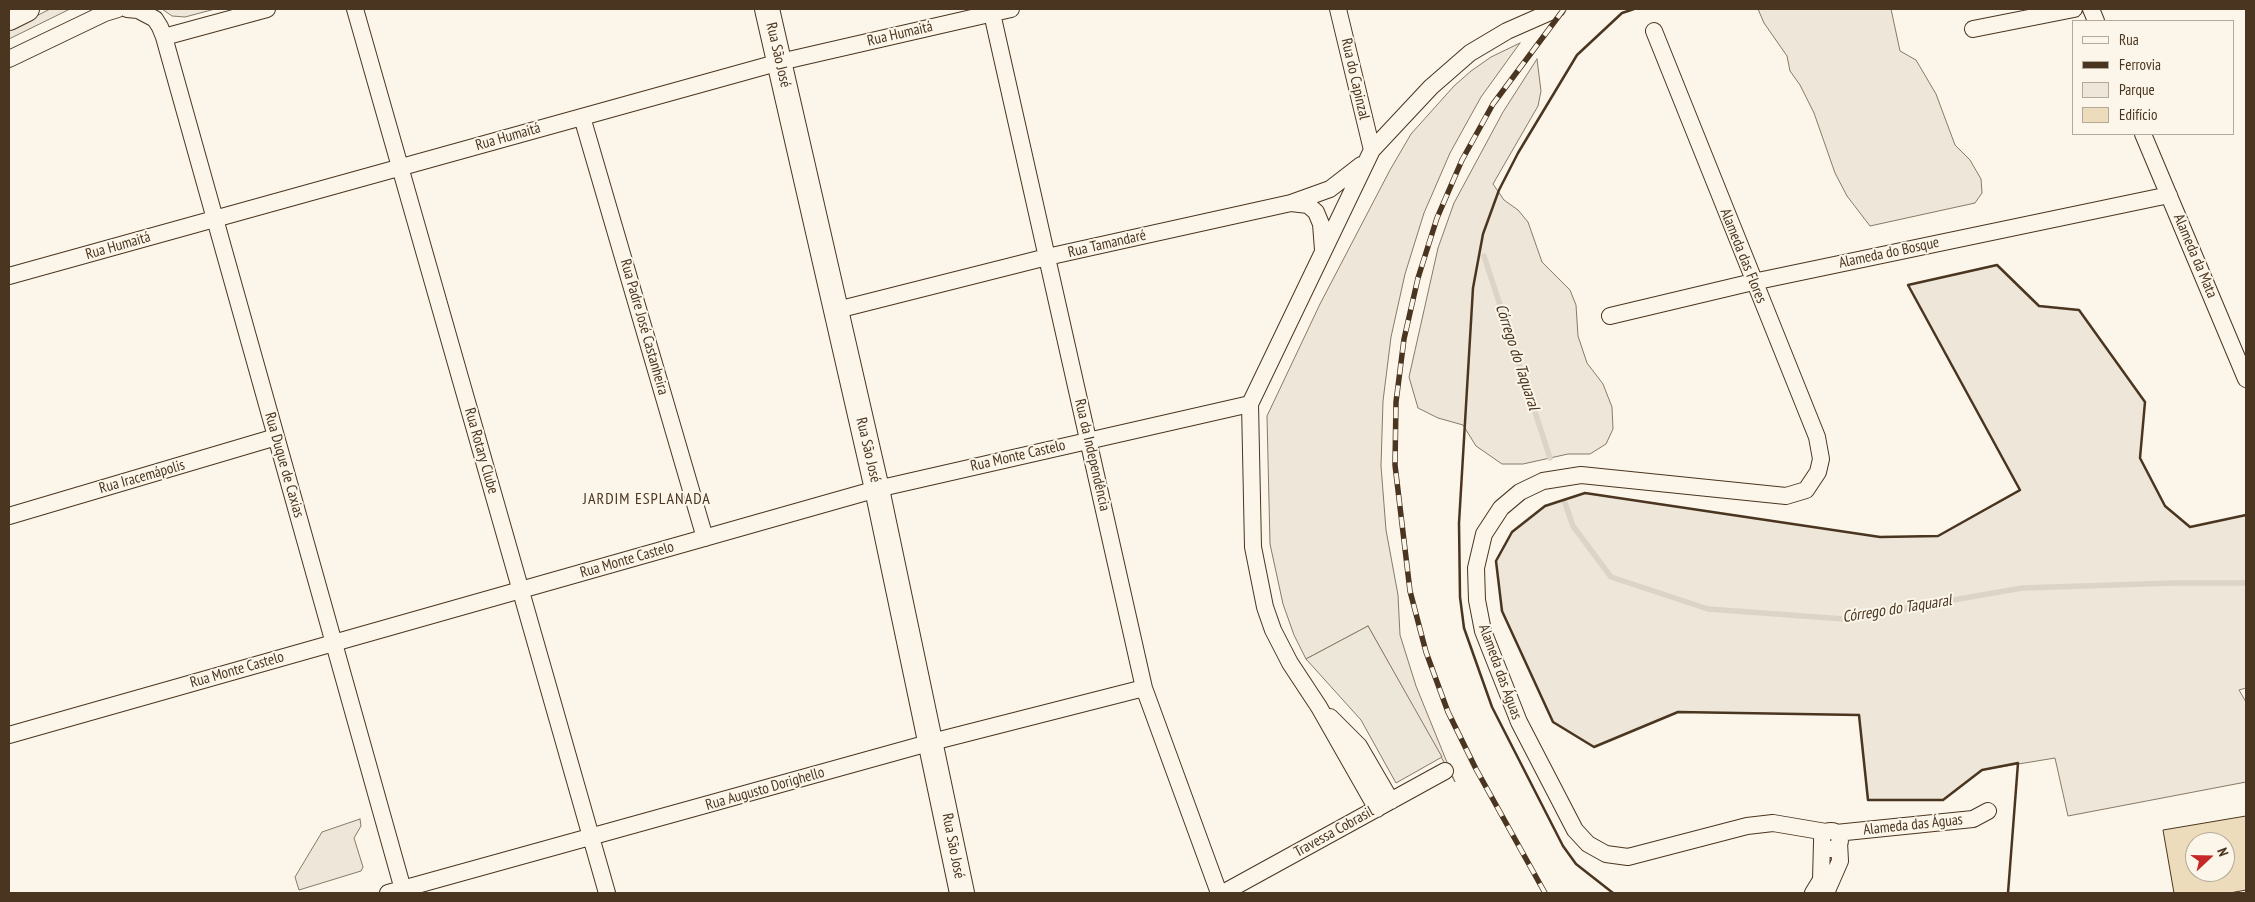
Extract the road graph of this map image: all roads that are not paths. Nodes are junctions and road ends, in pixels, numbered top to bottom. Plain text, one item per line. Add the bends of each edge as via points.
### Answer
1 (27, 9) edge
2 (118, 9) edge
3 (127, 9) edge
4 (268, 9) edge
5 (355, 9) edge
6 (767, 9) edge
7 (1011, 9) edge
8 (1338, 9) edge
9 (1557, 9) edge
10 (2074, 9) edge
11 (991, 11) edge
12 (9, 18) edge
13 (1973, 29) dead end
14 (1654, 31) dead end
15 (164, 37) junction
16 (9, 59) edge
17 (780, 62) junction
18 (582, 117) junction
19 (2143, 135) edge
20 (1369, 155) junction
21 (400, 168) junction
22 (2169, 195) junction
23 (1291, 203) junction
24 (214, 219) junction
25 (1324, 250) junction
26 (1048, 257) junction
27 (9, 276) edge
28 (1753, 282) junction
29 (837, 310) junction
30 (1610, 316) dead end
31 (2246, 379) edge
32 (1250, 404) junction
33 (276, 438) junction
34 (1089, 440) junction
35 (1813, 482) joint
36 (877, 489) junction
37 (9, 516) edge
38 (705, 538) junction
39 (520, 590) junction
40 (334, 643) junction
41 (1144, 688) junction
42 (9, 735) edge
43 (932, 742) junction
44 (1445, 772) dead end
45 (1384, 805) junction
46 (1988, 811) dead end
47 (591, 837) junction
48 (1831, 837) junction
49 (398, 892) edge
50 (607, 893) edge
51 (962, 893) edge
52 (1221, 893) edge
53 (1813, 893) edge
54 (1826, 893) edge

1 - 12 street
2 - 16 street
3 - 15 street, Rua Duque de Caxias via 138,10 154,19
4 - 15 street
5 - 21 street, Rua Rotary Clube
6 - 17 street, Rua São José
7 - 11 street, Rua Humaitá
8 - 20 street, Rua do Capinzal
9 - 20 street via 1507,31 1470,53 1431,87
10 - 13 street
11 - 17 street, Rua Humaitá
11 - 26 street, Rua da Independência
14 - 28 street, Alameda das Flores
15 - 24 street, Rua Duque de Caxias
17 - 18 street, Rua Humaitá
17 - 29 street, Rua São José
18 - 21 street, Rua Humaitá
18 - 38 street, Rua Padre José Castanheira
19 - 22 street, Alameda da Mata
20 - 23 street, Rua Tamandaré via 1330,189
20 - 25 street
21 - 24 street, Rua Humaitá
21 - 39 street, Rua Rotary Clube
22 - 28 street, Alameda do Bosque
22 - 31 street, Alameda da Mata
23 - 25 street via 1308,205 1316,212
23 - 26 street, Rua Tamandaré
24 - 27 street, Rua Humaitá
24 - 33 street, Rua Duque de Caxias
25 - 32 street
26 - 29 street, Rua Tamandaré
26 - 34 street, Rua da Independência
28 - 30 street, Alameda do Bosque
28 - 35 street, Alameda das Flores via 1820,449 1821,459
29 - 36 street, Rua São José
32 - 34 street, Rua Monte Castelo
32 - 45 street via 1253,547 1273,630 1290,663 1320,707 1360,746
33 - 37 street, Rua Iracemápolis
33 - 40 street, Rua Duque de Caxias
34 - 36 street, Rua Monte Castelo
34 - 41 street, Rua da Independência
35 - 48 street, Alameda das Águas via 1797,494 1775,496 1581,475 1543,481 1520,492 1501,508 1484,534 1476,568 1477,600 1483,631 1518,722 1575,830 1588,844 1606,854 1628,857 1747,826 1773,824
36 - 38 street, Rua Monte Castelo
36 - 43 street, Rua São José
38 - 39 street, Rua Monte Castelo
39 - 40 street, Rua Monte Castelo
39 - 47 street, Rua Rotary Clube
40 - 42 street, Rua Monte Castelo
40 - 49 street, Rua Duque de Caxias
41 - 43 street, Rua Augusto Dorighello
41 - 52 street, Rua da Independência
43 - 47 street, Rua Augusto Dorighello
43 - 51 street, Rua São José
44 - 45 street, Travessa Cobrasil
45 - 52 street, Travessa Cobrasil
46 - 48 street, Alameda das Águas via 1973,818
47 - 49 street, Rua Augusto Dorighello
47 - 50 street, Rua Rotary Clube
48 - 53 street via 1822,880
48 - 54 street via 1840,862

